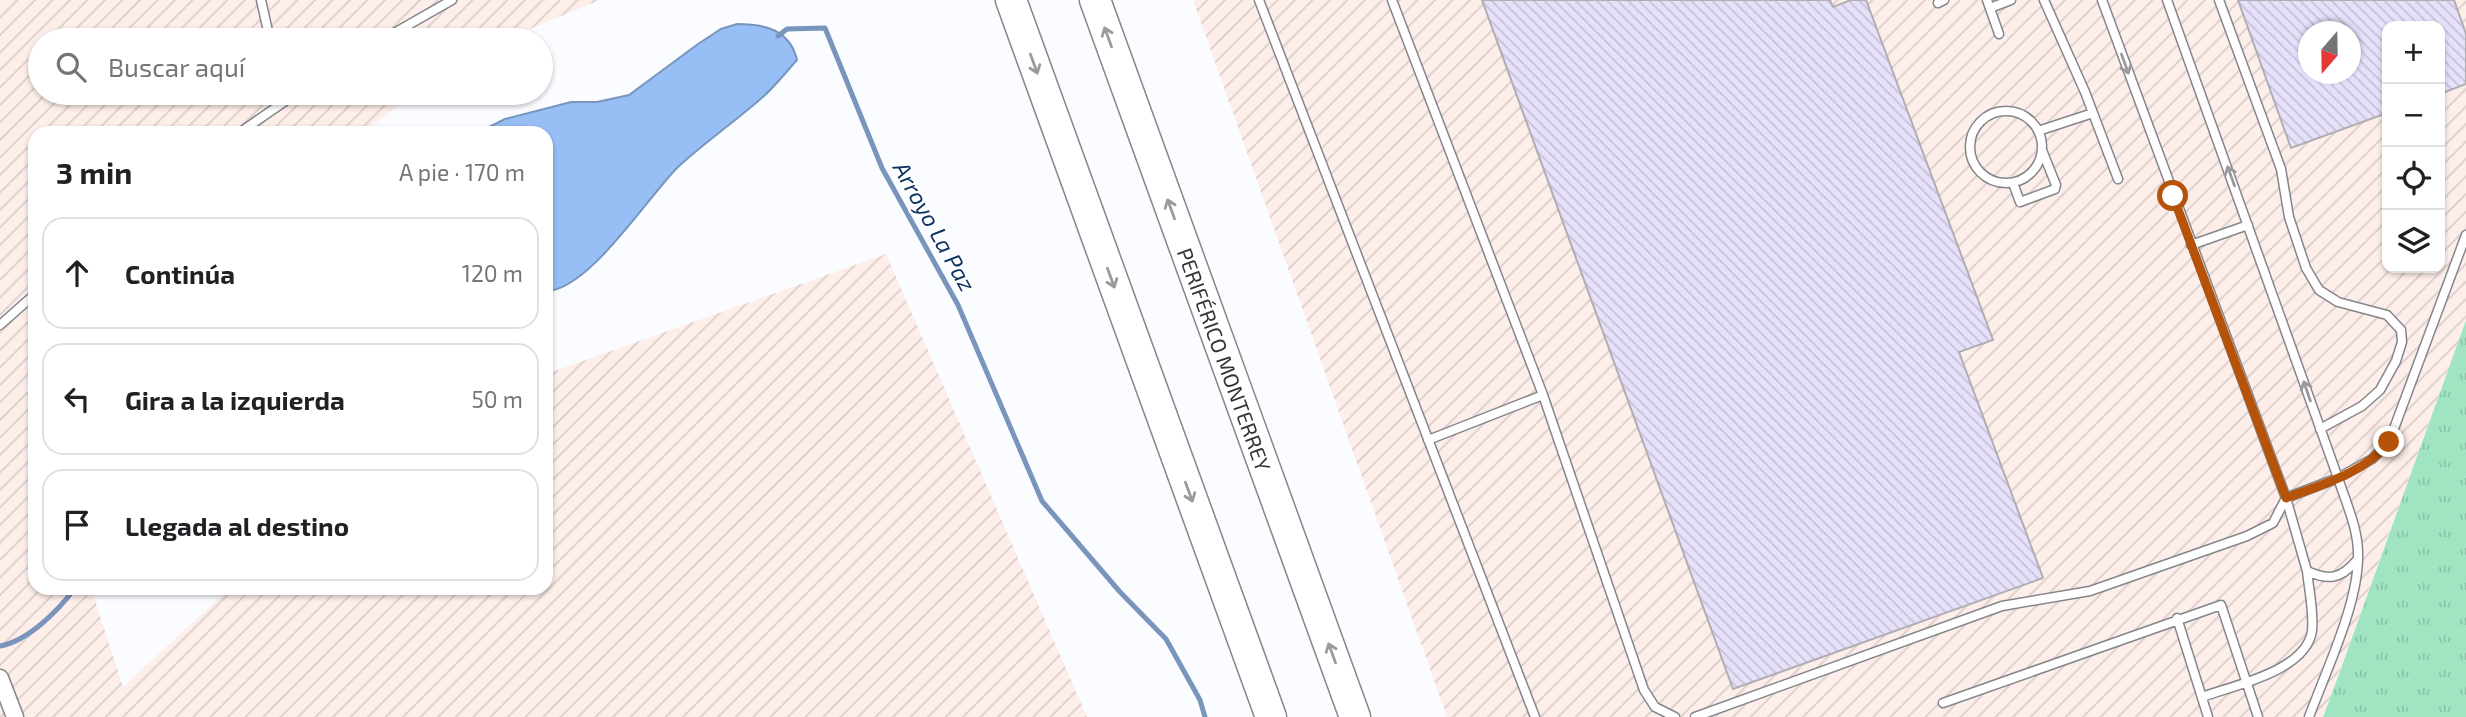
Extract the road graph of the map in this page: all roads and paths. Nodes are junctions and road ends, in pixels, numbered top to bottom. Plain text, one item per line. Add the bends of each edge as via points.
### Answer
1 (261, 0) edge
2 (452, 0) edge
3 (1011, 0) edge
4 (1095, 0) edge
5 (1259, 0) edge
6 (1392, 0) edge
7 (2011, 0) edge
8 (2044, 0) edge
9 (2102, 0) edge
10 (2167, 0) edge
11 (2219, 0) edge
12 (1988, 4) edge
13 (267, 28) edge
14 (404, 28) edge
15 (1999, 34) dead end
16 (272, 105) edge
17 (2093, 113) junction
18 (247, 126) edge
19 (2038, 131) junction
20 (2042, 150) junction
21 (2118, 179) dead end
22 (2013, 183) junction
23 (2248, 225) junction
24 (2466, 235) edge
25 (2191, 245) junction
26 (28, 301) edge
27 (0, 325) edge
28 (1543, 395) junction
29 (2320, 429) junction
30 (1428, 440) junction
31 (2338, 478) junction
32 (2286, 498) junction
33 (2359, 558) junction
34 (2307, 571) junction
35 (2178, 618) junction
36 (0, 678) edge
37 (2245, 682) junction
38 (2202, 697) junction
39 (1943, 703) dead end
40 (15, 717) edge
41 (1271, 717) edge
42 (1355, 717) edge
43 (1535, 717) edge
44 (1675, 717) edge
45 (1695, 717) edge
46 (2208, 717) edge
47 (2258, 717) edge
48 (2309, 717) edge

1 - 13 lane
2 - 14 lane
3 -> 41 highway
42 -> 4 highway, PERIFÉRICO MONTERREY
5 - 30 lane
6 - 28 lane
7 - 12 lane
8 - 17 lane
9 -> 25 lane
23 -> 10 lane
11 - 29 lane via 2281,169 2289,217 2306,268 2319,290 2337,302 2388,315 2401,330 2396,360 2380,390 2362,406
12 - 15 lane
16 - 18 lane
17 - 19 lane
17 - 21 lane
19 - 20 lane
19 - 22 lane via 2025,117 2006,111 1988,116 1975,129 1970,147 1974,165 1987,178
20 - 22 lane via 2035,168
20 - 22 lane via 2055,189 2020,202
23 - 25 lane
29 -> 23 lane
24 - 31 lane via 2389,442 2371,459
25 - 32 lane
26 - 27 lane
28 - 30 lane
28 - 44 lane via 1644,690 1655,707
29 - 31 lane
30 - 43 lane
31 - 32 lane
31 - 33 lane via 2356,531
32 - 34 lane
32 - 45 lane via 2273,523 2247,536 2090,591 2002,606
33 - 34 lane via 2344,575 2325,579
33 - 48 lane via 2347,614
34 - 37 lane via 2312,628 2308,645 2300,657
35 - 37 lane via 2221,605
35 - 38 lane
35 - 39 lane
36 - 40 street
37 - 38 lane
37 - 47 lane
38 - 46 lane

